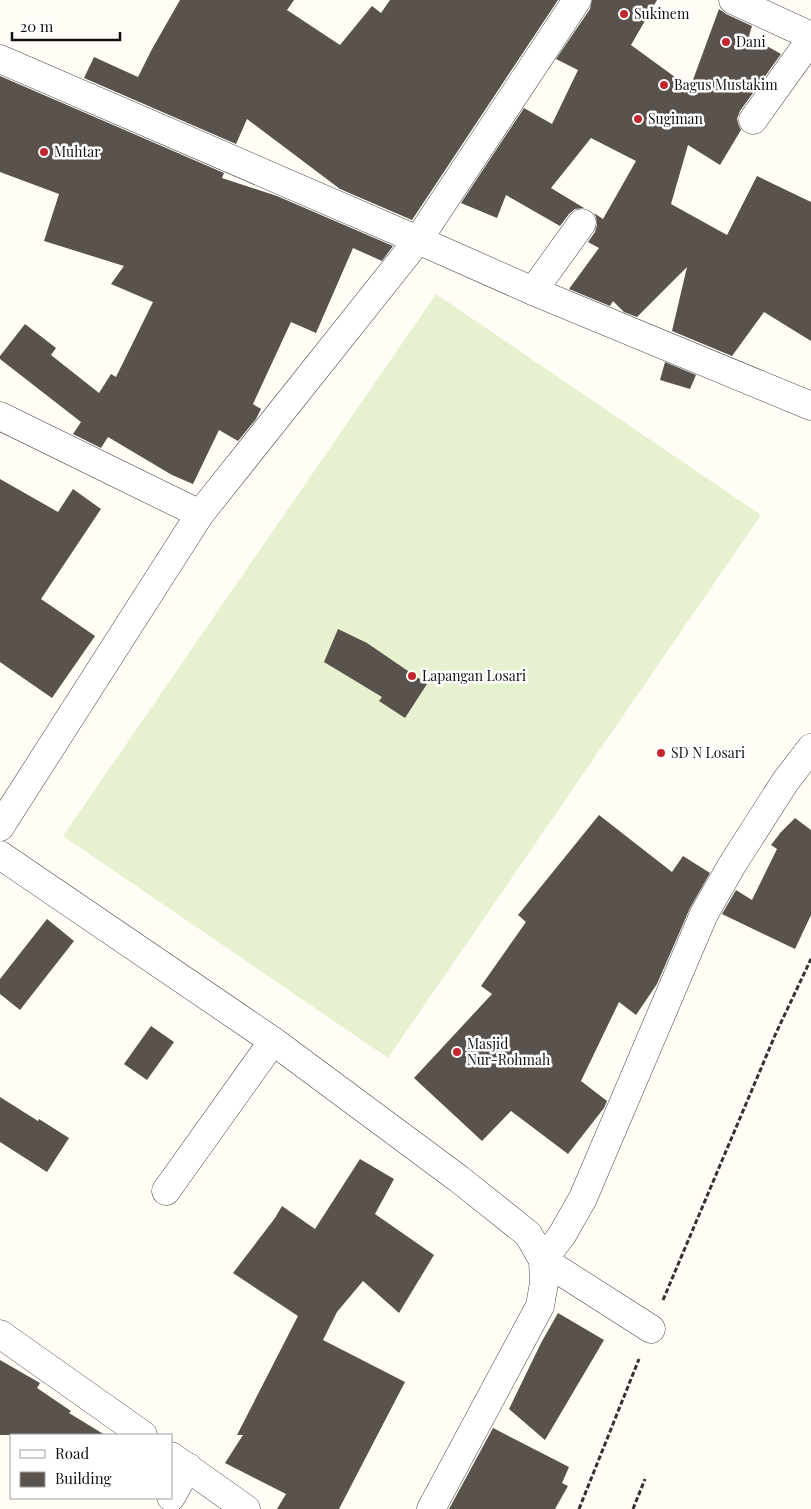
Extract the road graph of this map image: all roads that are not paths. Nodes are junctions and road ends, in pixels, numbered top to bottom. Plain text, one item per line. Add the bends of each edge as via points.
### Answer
1 (577, 0) edge
2 (733, 0) edge
3 (811, 38) edge
4 (0, 59) edge
5 (753, 120) dead end
6 (582, 223) dead end
7 (418, 240) junction
8 (533, 291) junction
9 (811, 406) edge
10 (0, 416) edge
11 (200, 514) junction
12 (811, 748) edge
13 (0, 827) edge
14 (0, 855) edge
15 (273, 1041) junction
16 (166, 1191) dead end
17 (543, 1260) junction
18 (651, 1329) road end
19 (0, 1334) edge
20 (142, 1434) edge
21 (180, 1461) edge
22 (172, 1493) edge
23 (246, 1509) edge
24 (431, 1509) edge

1 - 7 street
2 - 3 street
3 - 5 street
4 - 7 street
6 - 8 street
7 - 8 street
7 - 11 street
8 - 9 street
10 - 11 street
11 - 13 street
12 - 17 street via 784,782 704,914 583,1198
14 - 15 street
15 - 16 street
15 - 17 street via 499,1210 528,1234
17 - 18 street
17 - 24 street via 540,1306
19 - 20 street
21 - 22 street
21 - 23 street

